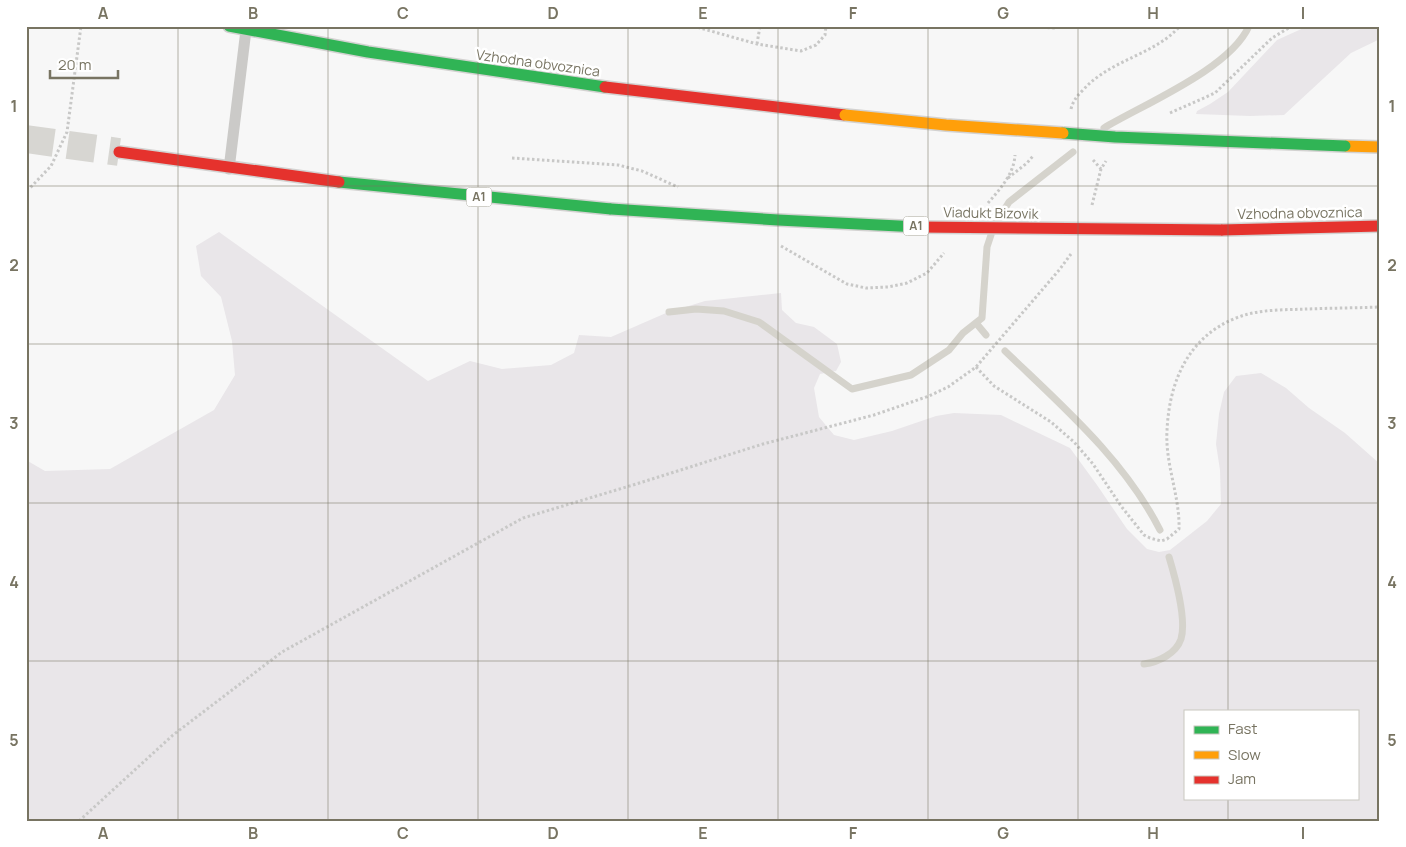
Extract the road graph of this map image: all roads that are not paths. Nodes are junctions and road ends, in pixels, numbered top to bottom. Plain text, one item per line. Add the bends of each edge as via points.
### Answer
1 (229, 26) edge
2 (246, 30) junction
3 (1380, 147) edge
4 (119, 152) tunnel mouth
5 (229, 169) junction
6 (1380, 226) edge
7 (1221, 230) joint

1 - 2 highway, Vzhodna obvoznica
2 - 3 highway, Vzhodna obvoznica, bridge via 414,60 746,106 1115,137
2 - 5 lane
4 - 5 highway, A1
5 - 7 highway, Viadukt Bizovik / A1, bridge via 467,196 827,223 944,228
6 - 7 highway, Vzhodna obvoznica / A1

